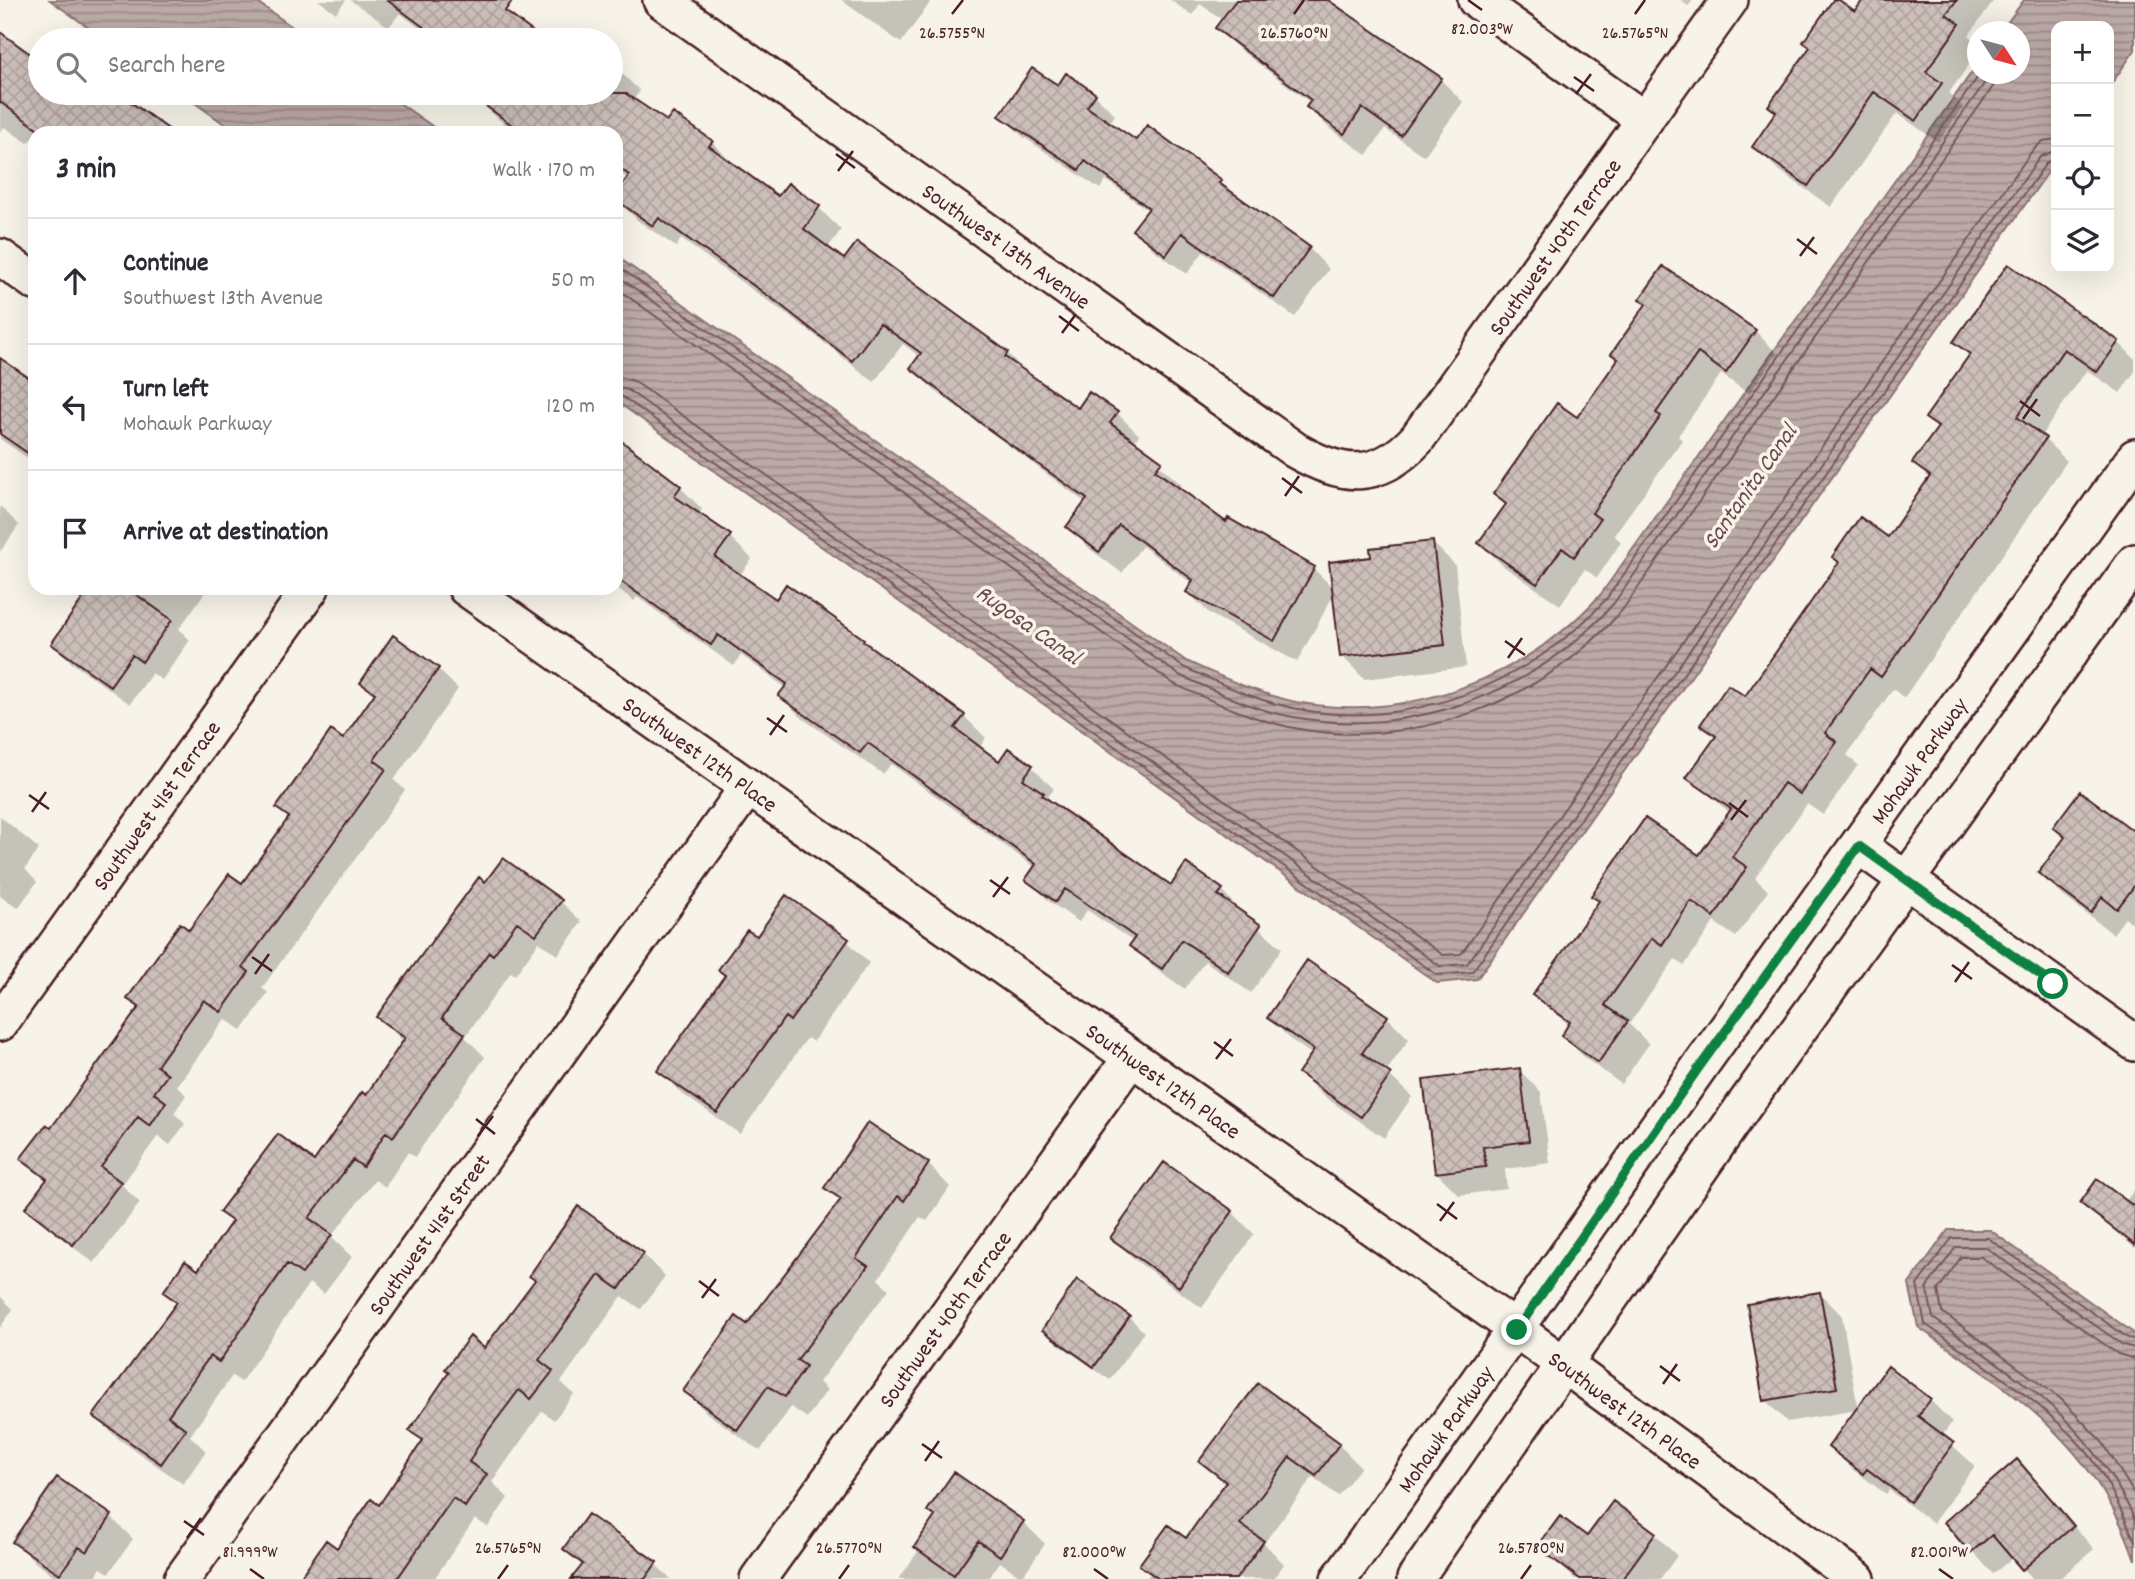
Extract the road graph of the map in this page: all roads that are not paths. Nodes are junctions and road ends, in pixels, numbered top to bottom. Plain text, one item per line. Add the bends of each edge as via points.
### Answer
1 (661, 0) edge
2 (1476, 0) edge
3 (1730, 0) edge
4 (1645, 120) junction
5 (0, 257) edge
6 (28, 277) edge
7 (2135, 457) edge
8 (1360, 472) joint
9 (2135, 562) edge
10 (306, 595) edge
11 (476, 595) edge
12 (748, 787) junction
13 (1859, 846) junction
14 (1908, 881) junction
15 (0, 1023) edge
16 (2135, 1043) edge
17 (1132, 1058) junction
18 (1517, 1330) junction
19 (1566, 1365) junction
20 (182, 1579) edge
21 (758, 1579) edge
22 (1339, 1579) edge
23 (1415, 1579) edge
24 (1857, 1579) edge

1 - 8 street, Southwest 13th Avenue via 1295,450 1326,466
2 - 4 street
3 - 4 street, Southwest 40th Terrace
4 - 8 street, Southwest 40th Terrace via 1418,439 1390,462
5 - 6 street
7 - 13 street, Mohawk Parkway
9 - 14 street
10 - 15 street, Southwest 41st Terrace
11 - 12 street, Southwest 12th Place
12 - 17 street, Southwest 12th Place
12 - 20 street, Southwest 41st Street
13 - 14 street
13 - 18 street, Mohawk Parkway
14 - 16 street
14 - 19 street via 1743,1107
17 - 18 street, Southwest 12th Place
17 - 21 street, Southwest 40th Terrace
18 - 19 street, Southwest 12th Place
18 - 22 street, Mohawk Parkway
19 - 23 street
19 - 24 street, Southwest 12th Place

